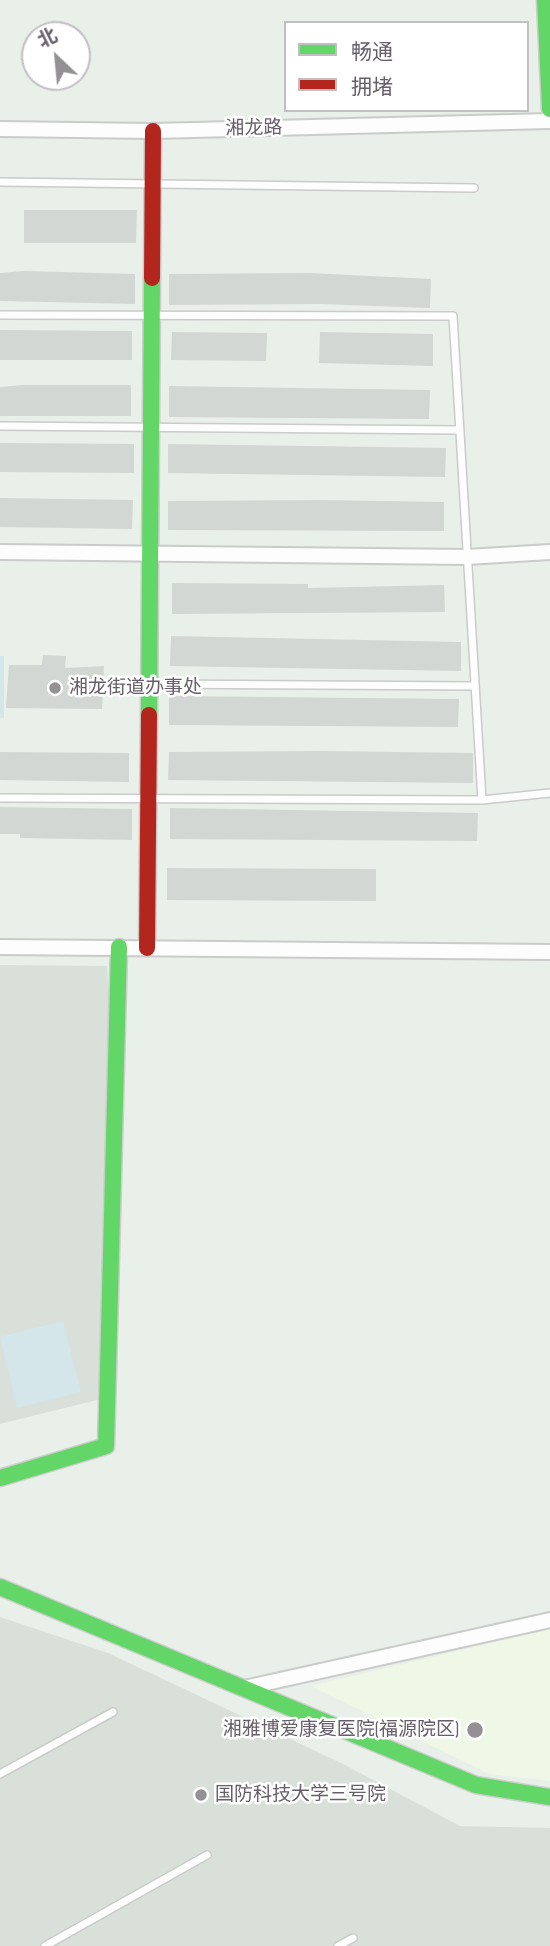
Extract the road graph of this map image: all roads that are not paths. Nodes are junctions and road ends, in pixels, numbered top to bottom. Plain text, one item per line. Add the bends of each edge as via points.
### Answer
1 (545, 0) edge
2 (550, 109) edge
3 (550, 121) edge
4 (0, 130) edge
5 (153, 131) junction
6 (0, 183) edge
7 (153, 184) junction
8 (474, 188) dead end
9 (0, 315) edge
10 (152, 316) junction
11 (0, 426) edge
12 (151, 427) junction
13 (460, 429) junction
14 (0, 552) edge
15 (550, 552) edge
16 (150, 554) junction
17 (467, 557) junction
18 (149, 684) junction
19 (475, 686) junction
20 (550, 793) edge
21 (0, 797) edge
22 (148, 798) junction
23 (482, 800) junction
24 (0, 947) edge
25 (120, 947) junction
26 (146, 948) junction
27 (550, 952) edge
28 (0, 1478) edge
29 (0, 1587) edge
30 (550, 1620) edge
31 (244, 1688) junction
32 (113, 1712) dead end
33 (0, 1774) edge
34 (550, 1797) edge
35 (207, 1855) dead end
36 (353, 1938) dead end
37 (45, 1946) edge
38 (338, 1946) edge

1 - 2 street
3 - 5 street, 湘龙路
4 - 5 street, 湘龙路
5 - 7 street
6 - 7 lane
7 - 8 lane
7 - 10 street
9 - 10 lane
10 - 12 street
10 - 13 lane via 453,316
11 - 12 lane
12 - 13 lane
12 - 16 street
13 - 17 lane
14 - 16 street
15 - 17 street
16 - 17 street
16 - 18 street
17 - 19 lane
18 - 19 lane
18 - 22 street
19 - 23 lane
20 - 23 lane
21 - 22 lane
22 - 23 lane
22 - 26 street
24 - 25 street
25 - 26 street
25 - 28 street via 106,1446
26 - 27 street
29 - 31 street
30 - 31 street
31 - 34 street via 476,1785
32 - 33 lane
35 - 37 lane
36 - 38 lane

